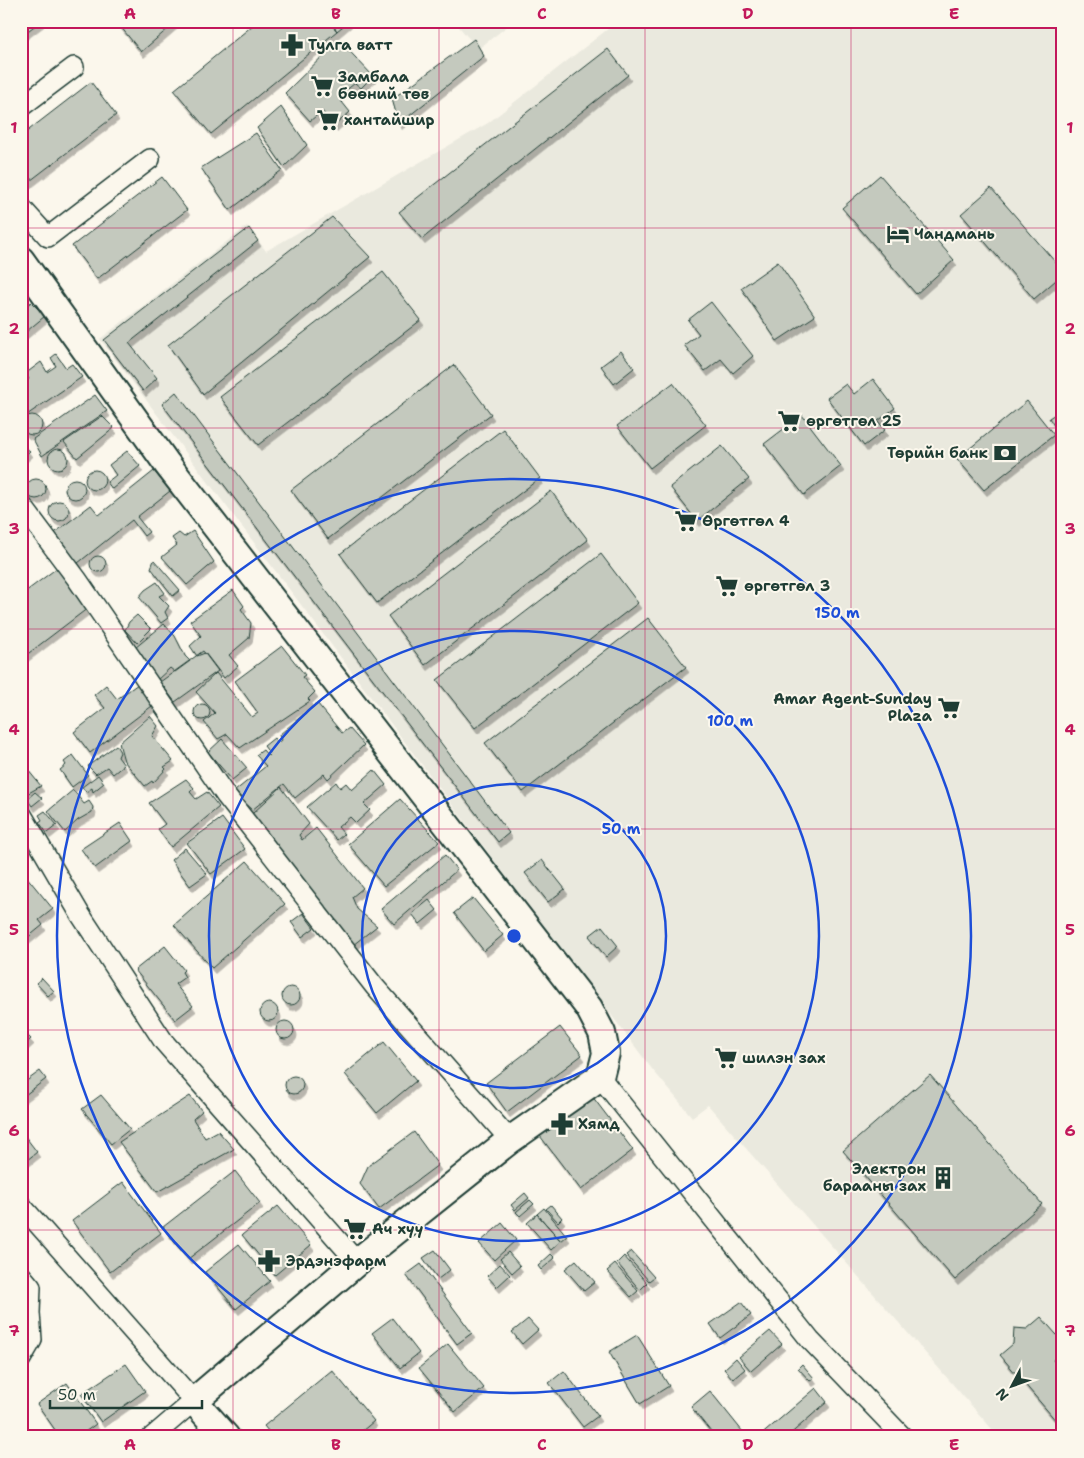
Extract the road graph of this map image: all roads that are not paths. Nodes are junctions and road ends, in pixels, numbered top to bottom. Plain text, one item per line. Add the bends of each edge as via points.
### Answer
1 (74, 67) dead end
2 (21, 107) edge
3 (150, 160) dead end
4 (21, 207) edge
5 (21, 260) edge
6 (21, 504) edge
7 (21, 813) edge
8 (600, 1077) junction
9 (510, 1140) junction
10 (21, 1205) edge
11 (357, 1262) junction
12 (21, 1275) edge
13 (21, 1359) edge
14 (194, 1401) junction
15 (152, 1437) edge
16 (226, 1437) edge
17 (902, 1437) edge

1 - 2 street
3 - 4 street via 48,237
5 - 8 street via 167,464 589,1008 602,1033 606,1053
6 - 9 street via 88,594 226,796 376,987
7 - 11 street via 80,914 164,1042
8 - 9 street
8 - 17 street via 810,1340
9 - 11 street
10 - 14 street
11 - 14 street
12 - 13 street via 31,1287 32,1340
14 - 15 street
14 - 16 street

